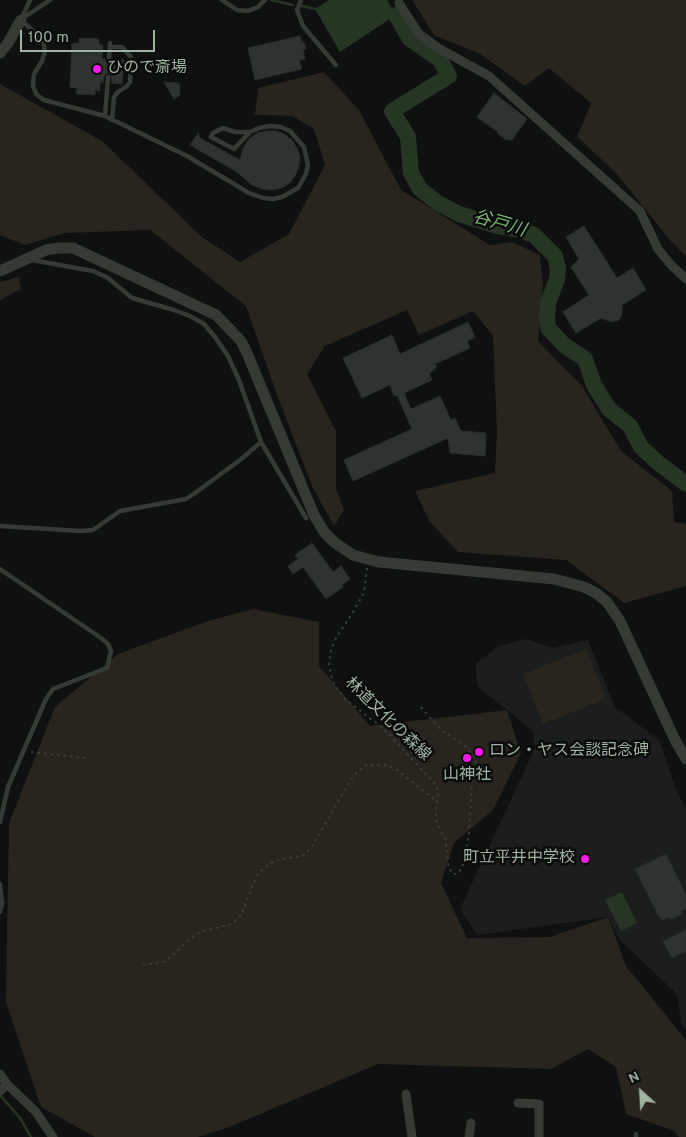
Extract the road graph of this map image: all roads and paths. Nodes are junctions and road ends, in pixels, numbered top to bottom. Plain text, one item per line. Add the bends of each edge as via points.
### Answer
1 (30, 0) edge
2 (50, 0) edge
3 (222, 0) edge
4 (265, 0) edge
5 (302, 0) edge
6 (398, 1) edge
7 (21, 20) junction
8 (0, 53) edge
9 (109, 59) dead end
10 (336, 65) dead end
11 (108, 77) dead end
12 (105, 116) junction
13 (112, 120) junction
14 (250, 132) junction
15 (26, 259) junction
16 (0, 271) edge
17 (686, 279) edge
18 (261, 442) junction
19 (306, 518) dead end
20 (0, 526) edge
21 (367, 560) junction
22 (0, 569) edge
23 (418, 704) dead end
24 (24, 751) junction
25 (84, 758) dead end
26 (686, 760) edge
27 (437, 802) junction
28 (0, 822) edge
29 (0, 884) edge
30 (0, 912) edge
31 (143, 964) dead end
32 (0, 1074) edge
33 (4, 1088) edge
34 (406, 1094) dead end
35 (518, 1103) dead end
36 (471, 1123) dead end
37 (53, 1137) edge
38 (412, 1137) edge
39 (469, 1137) edge
40 (539, 1137) edge

1 - 7 lane
2 - 7 lane
3 - 4 lane via 237,10 248,11 258,8
5 - 10 lane via 297,10 303,26
6 - 17 street via 419,34 489,76 634,205 658,249
7 - 8 street
7 - 12 lane via 42,40 45,51 34,74 36,94 44,100
9 - 13 lane via 110,45 122,47 131,57 130,82 114,97
11 - 12 lane
12 - 13 lane
13 - 14 lane via 188,156 249,193 273,199 298,188 308,165 304,147 298,138 281,127 270,126
14 - 14 lane via 234,149 211,137 223,128
15 - 16 street
15 - 18 lane via 93,271 108,278 132,298 174,310 204,324 228,356
15 - 21 street via 46,250 73,248 216,315 241,341 247,353 318,523 334,542
18 - 19 lane
18 - 20 lane via 196,494 186,499 120,511 93,530
21 - 26 street via 554,579 596,593 620,621
21 - 27 path, 林道文化の森線 via 364,593 336,638 329,664 331,675 345,699 384,729 431,777 438,792
22 - 24 lane via 101,638 111,651 107,668 53,689
23 - 27 path, 林道文化の森線 via 441,730 472,752 476,763 465,861 457,874 449,868 445,838 437,823
24 - 25 path
24 - 28 lane via 8,787
27 - 31 path via 396,769 384,764 366,765 350,781 304,855 274,861 258,873 240,917 232,924 200,932 163,962
29 - 30 lane
32 - 33 street
33 - 37 street via 36,1112
34 - 38 street
35 - 40 street via 543,1104
36 - 39 street

